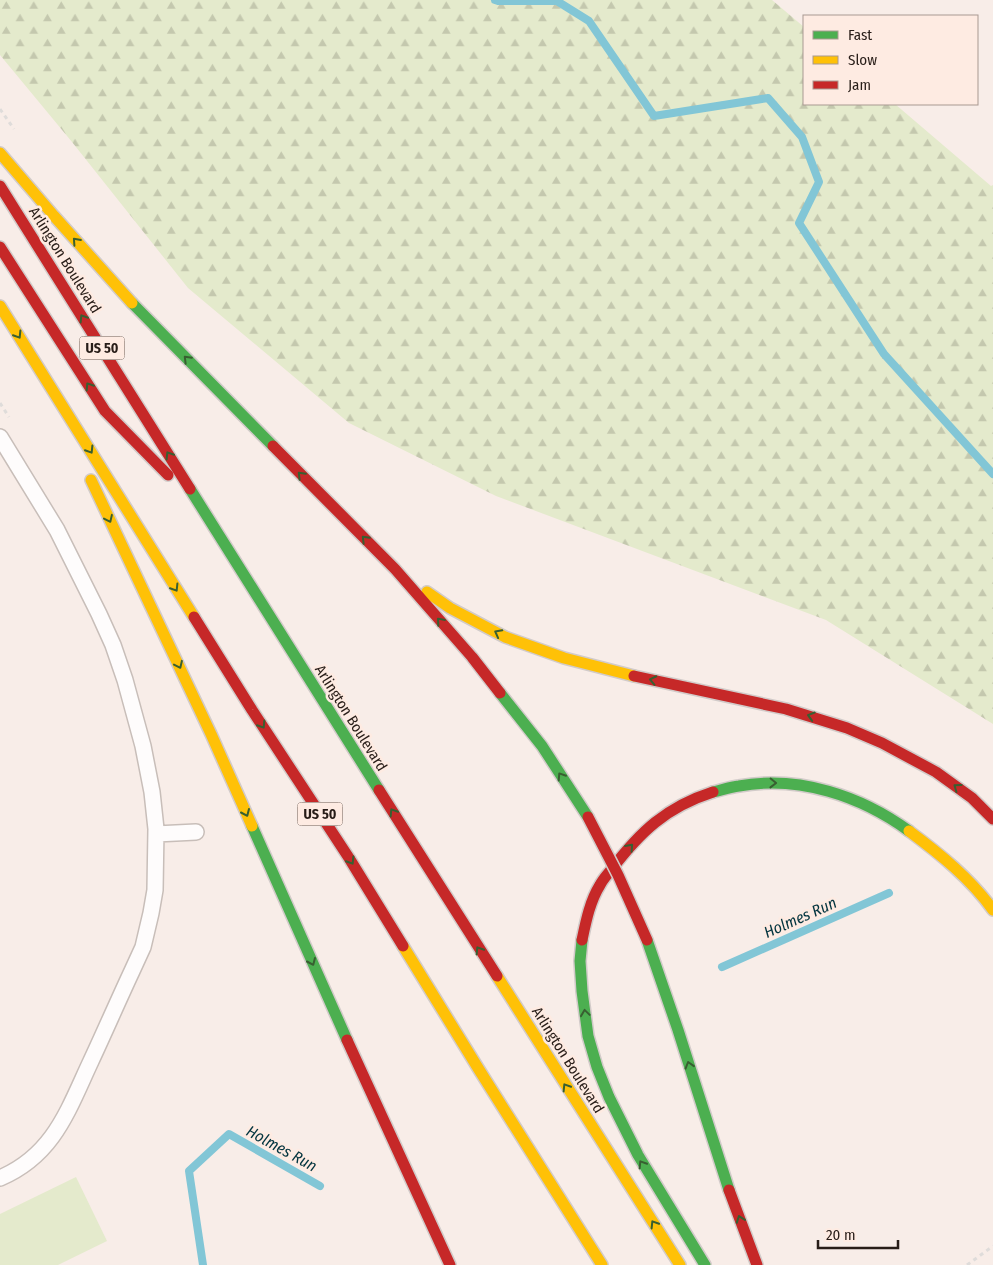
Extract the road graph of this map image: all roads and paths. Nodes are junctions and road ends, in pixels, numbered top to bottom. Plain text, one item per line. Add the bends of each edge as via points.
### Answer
1 (0, 109) edge
2 (17, 133) dead end
3 (0, 153) edge
4 (0, 186) edge
5 (0, 247) edge
6 (0, 306) edge
7 (36, 364) junction
8 (0, 437) edge
9 (79, 454) dead end
10 (87, 472) dead end
11 (204, 511) junction
12 (395, 569) junction
13 (993, 819) edge
14 (196, 832) dead end
15 (156, 834) junction
16 (993, 910) edge
17 (0, 1178) edge
18 (993, 1246) edge
19 (450, 1265) edge
20 (602, 1265) edge
21 (680, 1265) edge
22 (705, 1265) edge
23 (757, 1265) edge
24 (967, 1265) edge

1 - 2 path
12 -> 3 highway via 138,310
11 -> 4 highway, Arlington Boulevard / US 50
11 -> 5 highway via 105,411
6 -> 7 highway, US 50
7 - 9 highway
7 -> 20 highway, US 50
8 - 15 lane via 57,530 112,645 143,746
10 -> 19 highway via 211,734
21 -> 11 highway, Arlington Boulevard / US 50
13 -> 12 highway via 972,798 936,772 847,728 786,709 564,658 505,637 450,608
23 -> 12 highway, bridge via 646,940 588,817 542,746 472,657
14 - 15 lane
15 - 17 lane via 155,890 143,947 62,1122 34,1158
22 -> 16 highway via 637,1155 616,1114 588,1034 581,984 581,947 589,911 599,886 630,846 663,816 685,802 716,790 752,783 809,786 849,798 886,816 923,841 960,873
18 - 24 path

